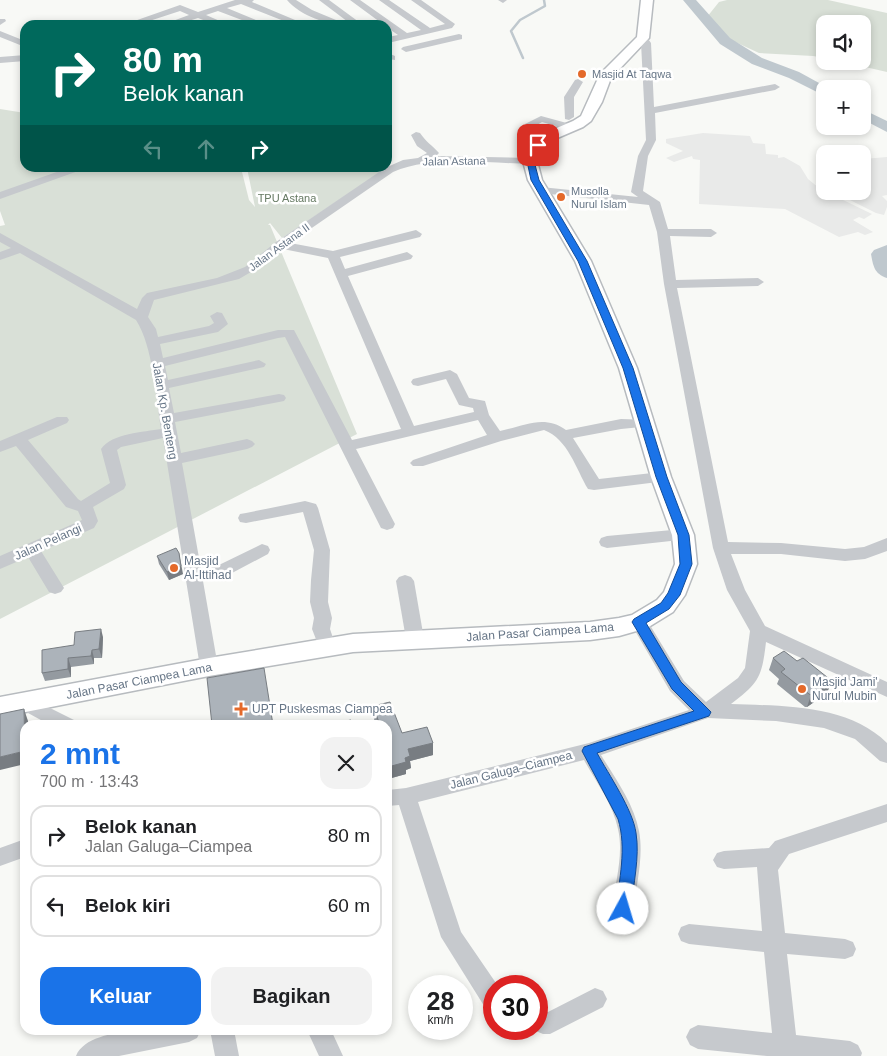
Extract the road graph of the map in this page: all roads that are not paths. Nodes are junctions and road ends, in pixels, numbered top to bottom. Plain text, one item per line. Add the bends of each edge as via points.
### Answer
1 (291, 0) edge
2 (324, 0) edge
3 (354, 0) edge
4 (383, 0) edge
5 (415, 0) edge
6 (647, 0) edge
7 (240, 1) edge
8 (218, 8) junction
9 (198, 14) junction
10 (315, 15) junction
11 (142, 20) edge
12 (187, 20) edge
13 (212, 20) edge
14 (250, 20) edge
15 (285, 20) edge
16 (304, 20) edge
17 (329, 20) edge
18 (351, 20) edge
19 (383, 20) edge
20 (392, 27) edge
21 (428, 30) junction
22 (0, 34) edge
23 (404, 35) junction
24 (459, 37) dead end
25 (642, 38) junction
26 (392, 40) edge
27 (20, 42) edge
28 (392, 43) edge
29 (406, 49) junction
30 (418, 54) dead end
31 (20, 58) edge
32 (0, 60) edge
33 (578, 82) dead end
34 (774, 87) dead end
35 (649, 111) junction
36 (571, 119) junction
37 (416, 135) dead end
38 (530, 161) junction
39 (418, 162) junction
40 (392, 167) edge
41 (66, 172) edge
42 (380, 172) edge
43 (0, 184) edge
44 (16, 190) junction
45 (541, 190) junction
46 (0, 196) edge
47 (654, 202) junction
48 (663, 232) junction
49 (711, 233) dead end
50 (416, 234) dead end
51 (0, 237) edge
52 (280, 245) junction
53 (21, 249) junction
54 (333, 255) junction
55 (0, 256) edge
56 (406, 256) dead end
57 (341, 274) junction
58 (758, 282) dead end
59 (670, 284) junction
60 (218, 316) dead end
61 (141, 317) junction
62 (152, 342) junction
63 (158, 364) junction
64 (259, 364) dead end
65 (418, 382) dead end
66 (161, 386) junction
67 (280, 398) dead end
68 (482, 415) junction
69 (62, 420) dead end
70 (646, 423) junction
71 (168, 426) junction
72 (410, 433) junction
73 (564, 435) junction
74 (496, 437) junction
75 (19, 439) junction
76 (248, 444) dead end
77 (347, 446) junction
78 (0, 447) edge
79 (173, 460) junction
80 (418, 463) dead end
81 (661, 477) junction
82 (85, 508) junction
83 (246, 518) dead end
84 (388, 524) dead end
85 (683, 535) junction
86 (607, 542) dead end
87 (887, 544) edge
88 (720, 548) junction
89 (31, 549) junction
90 (262, 550) dead end
91 (1, 560) edge
92 (193, 577) junction
93 (406, 581) dead end
94 (55, 588) dead end
95 (638, 622) junction
96 (759, 631) junction
97 (415, 639) junction
98 (327, 647) junction
99 (209, 667) junction
100 (887, 690) edge
101 (24, 702) junction
102 (0, 707) edge
103 (706, 712) junction
104 (58, 720) edge
105 (589, 751) junction
106 (887, 755) edge
107 (397, 797) edge
108 (887, 813) edge
109 (20, 850) edge
110 (0, 857) edge
111 (775, 857) junction
112 (724, 860) dead end
113 (623, 909) dead end
114 (689, 934) dead end
115 (775, 944) junction
116 (845, 949) dead end
117 (483, 984) edge
118 (595, 999) dead end
119 (548, 1023) edge
120 (164, 1035) edge
121 (223, 1035) edge
122 (321, 1035) edge
123 (698, 1037) dead end
124 (786, 1051) edge
125 (850, 1053) dead end
126 (88, 1056) edge
127 (227, 1056) edge
128 (331, 1056) edge

1 - 10 street
2 - 18 street
3 - 19 street
4 - 21 street
5 - 21 street via 450,24
6 - 25 main road
7 - 8 street
7 - 15 street
8 - 9 street
8 - 14 street
9 - 11 street via 177,8
9 - 12 street
9 - 13 street
10 - 16 street
10 - 17 street
20 - 23 street
21 - 23 street
22 - 27 street
23 - 26 street
24 - 29 street
25 - 35 street via 646,43
25 - 36 main road via 605,77 595,102
28 - 29 street
29 - 30 street
31 - 32 street
33 - 36 street via 569,97
34 - 35 street
35 - 47 street via 651,140 643,156 637,192
36 - 38 main road via 543,139
37 - 39 street via 421,144 434,154
38 - 39 street, Jalan Astana
38 - 45 main road, Jalan Pasar Ciampea Lama
39 - 40 street, Jalan Astana
41 - 44 street
42 - 52 street, Jalan Astana II
43 - 44 street
44 - 46 street
45 - 47 street
45 - 70 main road, Jalan Pasar Ciampea Lama via 583,261 628,368
47 - 48 street
48 - 49 street
48 - 59 street
50 - 54 street
51 - 53 street
52 - 54 street
52 - 61 street, Jalan Astana II via 267,259 230,280 148,298
53 - 55 street
53 - 61 street
54 - 57 street
56 - 57 street
57 - 72 street
58 - 59 street
59 - 88 street
60 - 62 street via 221,324 213,329
61 - 62 street, Jalan Kp. Benteng
62 - 63 street, Jalan Kp. Benteng
63 - 66 street, Jalan Kp. Benteng
63 - 77 street via 289,333
64 - 66 street
65 - 68 street via 450,374 464,402 480,404
66 - 71 street, Jalan Kp. Benteng
67 - 71 street
68 - 72 street
68 - 74 street
69 - 75 street
70 - 73 street via 621,424
70 - 81 main road, Jalan Pasar Ciampea Lama
71 - 79 street, Jalan Kp. Benteng
71 - 82 street, Jalan Pelangi via 112,446 109,449 118,485
72 - 77 street
73 - 74 street via 553,426 545,425
73 - 81 street via 596,489
74 - 80 street
75 - 78 street
75 - 82 street via 72,504
76 - 79 street
77 - 84 street
79 - 92 street, Jalan Kp. Benteng
81 - 85 main road, Jalan Pasar Ciampea Lama
82 - 89 street, Jalan Pelangi via 90,518 88,524
83 - 98 street via 305,506 310,508 322,550 318,602
85 - 86 street
85 - 95 main road, Jalan Pasar Ciampea Lama via 686,564 674,595 665,606
87 - 88 street via 860,555 840,556 801,549
88 - 96 street via 736,590
89 - 91 street, Jalan Pelangi
89 - 94 street
90 - 92 street via 226,569
92 - 99 street, Jalan Kp. Benteng
93 - 97 street
95 - 97 main road, Jalan Pasar Ciampea Lama via 590,631
95 - 103 street via 677,686
96 - 100 street
96 - 103 street via 754,669 746,683
97 - 98 main road, Jalan Pasar Ciampea Lama
98 - 99 main road, Jalan Pasar Ciampea Lama
99 - 101 main road, Jalan Pasar Ciampea Lama
101 - 102 main road, Jalan Pasar Ciampea Lama
101 - 104 street
103 - 105 street, Jalan Galuga–Ciampea
103 - 106 street, Jalan Galuga–Ciampea via 776,713 824,720 862,734
105 - 107 street, Jalan Galuga–Ciampea
105 - 113 street via 629,831
107 - 117 street via 452,937
108 - 111 street via 782,847
109 - 110 street
111 - 112 street
111 - 115 street via 768,868
114 - 115 street
115 - 116 street
115 - 124 street
118 - 119 street
120 - 126 street via 105,1047
121 - 127 street
122 - 128 street
123 - 124 street
124 - 125 street

